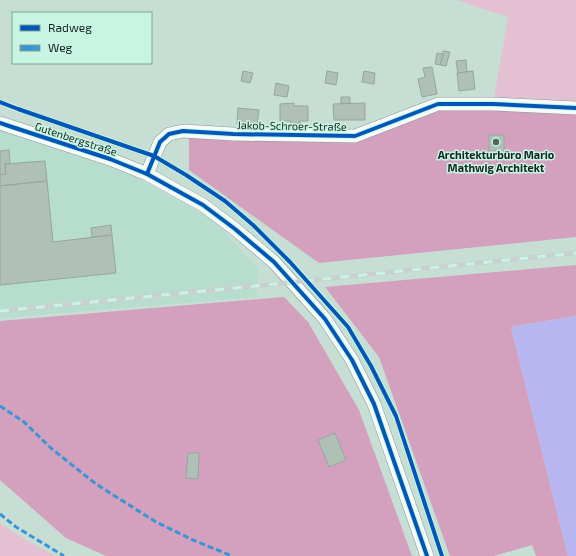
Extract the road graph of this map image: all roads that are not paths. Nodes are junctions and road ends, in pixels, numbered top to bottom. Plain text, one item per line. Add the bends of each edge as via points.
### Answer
1 (576, 108) edge
2 (0, 123) edge
3 (147, 174) junction
4 (427, 556) edge

1 - 3 street, Jakob-Schroer-Straße via 438,104 355,136 183,131 169,134 160,142
2 - 3 street, Gutenbergstraße via 110,159
3 - 4 street, Gutenbergstraße via 203,205 235,229 274,262 325,318 352,360 374,404

